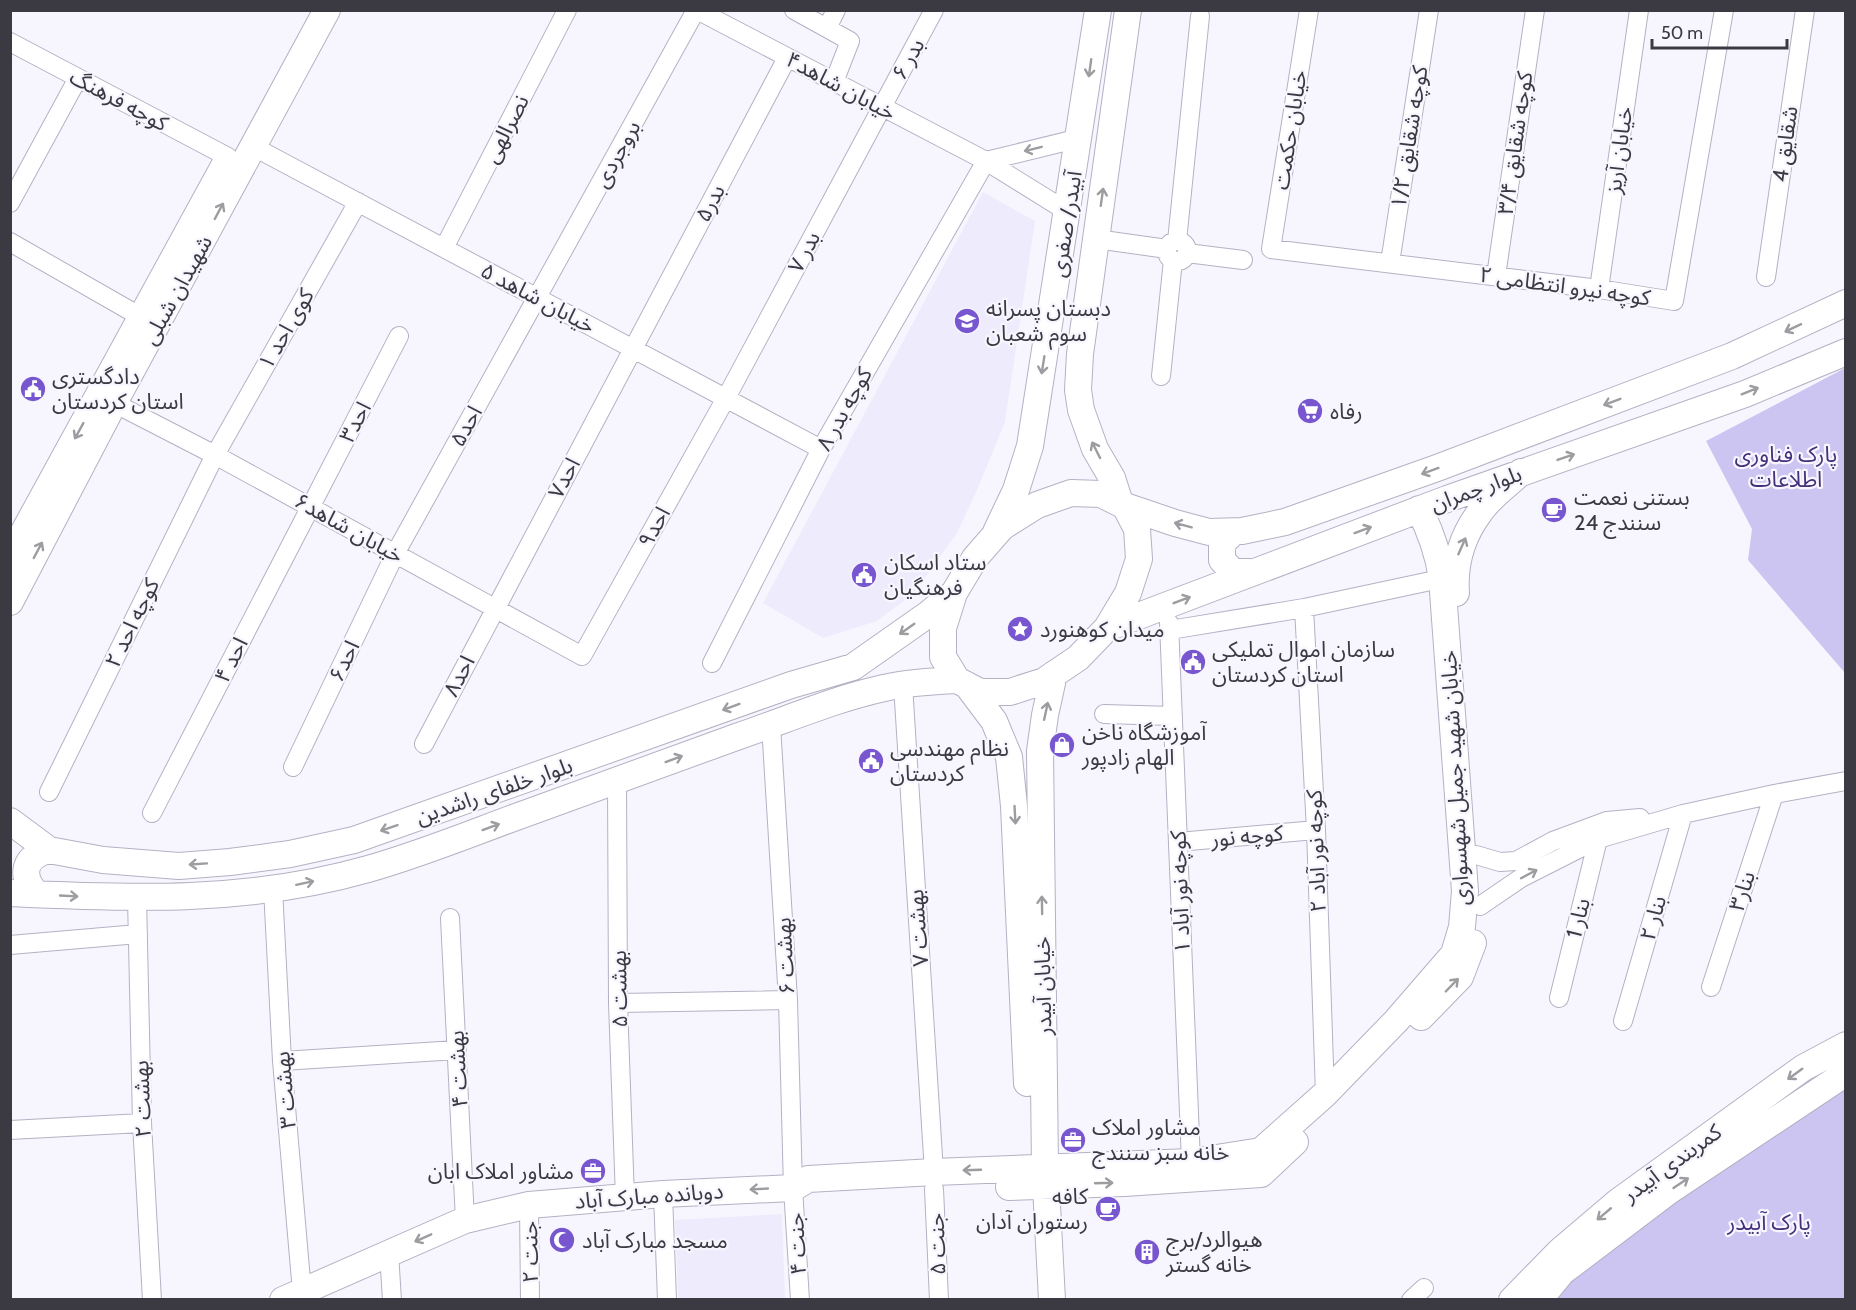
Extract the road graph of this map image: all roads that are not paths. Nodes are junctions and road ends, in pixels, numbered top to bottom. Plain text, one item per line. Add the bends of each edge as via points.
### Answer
1 (308, 10) edge
2 (327, 10) edge
3 (567, 10) edge
4 (697, 10) edge
5 (794, 10) edge
6 (836, 10) edge
7 (934, 10) edge
8 (1098, 10) edge
9 (1128, 10) edge
10 (1309, 10) edge
11 (1429, 10) edge
12 (1535, 10) edge
13 (1639, 10) edge
14 (1725, 10) edge
15 (1805, 10) edge
16 (1200, 16) dead end
17 (827, 28) junction
18 (10, 42) edge
19 (787, 58) junction
20 (78, 78) junction
21 (834, 82) junction
22 (882, 107) junction
23 (1080, 138) junction
24 (254, 147) junction
25 (228, 157) junction
26 (986, 161) junction
27 (358, 202) junction
28 (10, 203) edge
29 (1068, 212) junction
30 (1096, 238) junction
31 (10, 242) edge
32 (444, 248) junction
33 (1271, 249) joint
34 (1176, 251) junction
35 (1243, 260) dead end
36 (1390, 263) junction
37 (1496, 276) junction
38 (1766, 278) dead end
39 (1599, 289) junction
40 (537, 298) junction
41 (1845, 303) edge
42 (141, 317) junction
43 (399, 336) dead end
44 (633, 349) junction
45 (1845, 352) edge
46 (1161, 376) dead end
47 (726, 398) junction
48 (114, 403) junction
49 (821, 449) junction
50 (214, 455) junction
51 (1521, 472) junction
52 (1123, 504) junction
53 (310, 507) junction
54 (1419, 509) junction
55 (1234, 532) junction
56 (994, 537) junction
57 (395, 554) junction
58 (10, 557) edge
59 (1250, 572) junction
60 (1449, 577) junction
61 (954, 594) junction
62 (10, 602) edge
63 (495, 608) junction
64 (1304, 608) junction
65 (1107, 628) junction
66 (582, 656) joint
67 (712, 663) dead end
68 (853, 667) junction
69 (1054, 674) junction
70 (962, 682) junction
71 (903, 685) junction
72 (858, 695) junction
73 (1104, 714) dead end
74 (1173, 716) junction
75 (771, 725) junction
76 (424, 744) dead end
77 (293, 767) dead end
78 (617, 780) junction
79 (1845, 781) edge
80 (50, 792) dead end
81 (1774, 794) junction
82 (152, 813) dead end
83 (1683, 814) junction
84 (10, 821) edge
85 (1316, 830) junction
86 (1598, 838) junction
87 (1178, 842) junction
88 (49, 850) junction
89 (1476, 855) junction
90 (273, 888) junction
91 (10, 893) edge
92 (37, 894) junction
93 (137, 897) junction
94 (1480, 906) junction
95 (450, 918) dead end
96 (138, 934) junction
97 (10, 945) edge
98 (1711, 987) dead end
99 (1559, 998) dead end
100 (788, 999) junction
101 (618, 1003) junction
102 (1623, 1021) dead end
103 (1845, 1045) edge
104 (457, 1050) junction
105 (282, 1061) junction
106 (1845, 1073) edge
107 (1324, 1094) junction
108 (142, 1123) junction
109 (10, 1130) edge
110 (1191, 1162) junction
111 (1038, 1176) junction
112 (934, 1180) junction
113 (793, 1188) junction
114 (663, 1194) junction
115 (625, 1198) junction
116 (529, 1205) junction
117 (465, 1220) junction
118 (389, 1253) junction
119 (293, 1296) edge
120 (152, 1299) edge
121 (392, 1299) edge
122 (530, 1299) edge
123 (667, 1299) edge
124 (800, 1299) edge
125 (939, 1299) edge
126 (1036, 1299) edge
127 (1052, 1299) edge
128 (1512, 1299) edge
129 (1539, 1299) edge

1 - 25 main road, شهیدان شبلی
2 - 24 main road, شهیدان شبلی
3 - 32 street, نصرالهی
4 - 19 street, خیابان شاهد۴
4 - 40 street, بروجردی
5 - 17 street
6 - 17 street
7 - 22 street, بدر ۶
8 -> 23 main road, آبیدر/ صفری
30 -> 9 main road, آبیدر/ صفری
10 - 33 street, خیابان حکمت
11 - 36 street, کوچه شقایق ۱/۲
12 - 37 street, کوچه شقایق ۳/۴
13 - 39 street, خیابان آریز
14 - 39 street, کوچه نیرو انتظامی ۲ via 1674,301
15 - 38 street, شقایق 4
16 - 34 street
17 - 21 street via 850,41
18 - 20 street, کوچه فرهنگ
19 - 21 street, خیابان شاهد۴
19 - 44 street, بدر۵
20 - 25 street, کوچه فرهنگ
20 - 28 street
21 - 22 street, خیابان شاهد۴
22 - 26 street, خیابان شاهد۴
22 - 47 street, بدر ۷
23 -> 26 street
23 - 29 main road, آبیدر/ صفری
24 - 27 street, خیابان شاهد ۵
48 -> 24 main road, شهیدان شبلی
25 - 42 main road, شهیدان شبلی
26 - 29 street, خیابان شاهد۴
26 - 49 street, کوچه بدر ۸
27 - 32 street, خیابان شاهد ۵
27 - 50 street, کوی احد ۱
29 -> 56 main road, آبیدر/ صفری via 1030,446 1016,490
30 - 34 street
52 -> 30 main road, آبیدر/ صفری via 1089,435 1078,390
31 - 42 street
32 - 40 street, خیابان شاهد ۵
33 - 36 street, کوچه نیرو انتظامی ۲
34 - 35 street
34 - 46 street
36 - 37 street, کوچه نیرو انتظامی ۲
37 - 39 street, کوچه نیرو انتظامی ۲
40 - 44 street, خیابان شاهد ۵
40 - 57 street, احد۵
41 -> 55 main road, بلوار چمران via 1732,356 1437,468 1285,522
42 -> 58 main road, شهیدان شبلی
43 - 53 street, احد۳
44 - 47 street, خیابان شاهد ۵
44 - 63 street, احد۷
51 -> 45 main road, بلوار چمران via 1745,394
47 - 49 street, خیابان شاهد ۵
47 - 66 street, احد۹
48 - 50 street, خیابان شاهد۶
62 -> 48 main road, شهیدان شبلی
49 - 67 street, کوچه بدر ۸
50 - 53 street, خیابان شاهد۶
50 - 80 street, کوچه احد ۲
51 - 54 main road, بلوار چمران
60 -> 51 main road, خیابان شهید جمیل شهسواری via 1480,511
55 -> 52 main road, بلوار چمران via 1209,532
52 - 56 main road via 1101,494 1071,493 1037,505 1002,527
52 - 65 main road via 1137,530 1139,559 1128,593
53 - 57 street, خیابان شاهد۶
53 - 82 street, احد ۴
59 -> 54 main road, بلوار چمران
54 - 60 main road, خیابان شهید جمیل شهسواری
55 - 59 main road via 1222,543 1222,560 1233,572
56 - 61 main road via 975,558
57 - 63 street, خیابان شاهد۶
57 - 77 street, احد۶
65 -> 59 main road, بلوار چمران
60 - 64 street
60 - 89 main road, خیابان شهید جمیل شهسواری
60 - 107 main road, خیابان شهید جمیل شهسواری via 1465,891 1462,927 1455,954
61 -> 68 main road, بلوار خلفای راشدین
61 - 70 main road via 943,628 943,657
63 - 66 street, خیابان شاهد۶
63 - 76 street, احد۸
64 - 74 street, کوچه نور آباد ۱ via 1170,626
64 - 85 street, کوچه نور آباد ۲
65 - 69 main road via 1078,658
68 - 72 main road via 862,669 868,679 867,689
68 -> 88 main road, بلوار خلفای راشدین via 791,685 354,840 290,854 179,866 103,860
69 - 70 main road via 1010,692 980,692
111 -> 69 main road, خیابان آبیدر via 1040,751
70 - 71 main road, بلوار خلفای راشدین
70 -> 111 main road, خیابان آبیدر via 994,721 1009,757
71 - 72 main road, بلوار خلفای راشدین
71 - 112 street, بهشت ۷
72 - 75 main road, بلوار خلفای راشدین
73 - 74 street
74 - 87 street, کوچه نور آباد ۱
78 -> 75 main road, بلوار خلفای راشدین
75 - 100 street, بهشت ۶
90 -> 78 main road, بلوار خلفای راشدین via 367,870
78 - 101 street, بهشت ۵
79 - 81 street, خیابان شهید جمیل شهسواری
81 - 83 street, خیابان شهید جمیل شهسواری
81 - 98 street, بنار۳
83 - 86 street, خیابان شهید جمیل شهسواری
83 - 89 street, خیابان شهید جمیل شهسواری via 1607,821 1516,861 1500,862
83 - 102 street, بنار ۲
84 - 88 main road, بلوار خلفای راشدین
85 - 87 street, کوچه نور
85 - 107 street, کوچه نور آباد ۲
94 -> 86 street, خیابان شهید جمیل شهسواری via 1521,878
86 - 99 street, بنار 1
87 - 110 street, کوچه نور آباد ۱
88 - 92 main road via 31,858 27,867 26,878
89 - 94 main road, خیابان شهید جمیل شهسواری
90 - 93 main road, بلوار خلفای راشدین via 201,896
90 - 105 street, بهشت ۳
91 - 92 main road, بلوار خلفای راشدین
92 -> 93 main road, بلوار خلفای راشدین
93 - 96 street, بهشت ۲
111 -> 94 main road, خیابان شهید جمیل شهسواری via 1124,1183 1261,1174 1336,1104 1460,977 1477,932
95 - 104 street, بهشت ۴
96 - 97 street
96 - 108 street, بهشت ۲
100 - 101 street
100 - 113 street, بهشت ۶
101 - 115 street, بهشت ۵
103 -> 128 main road, کمربندی آبیدر via 1803,1068 1619,1201 1558,1252
104 - 105 street
104 - 117 street, بهشت ۴
105 - 119 street, بهشت ۳
129 -> 106 main road, کمربندی آبیدر via 1562,1272 1660,1198
107 - 110 main road, خیابان شهید جمیل شهسواری via 1260,1151
108 - 109 street
108 - 120 street, بهشت ۲
110 - 111 main road, خیابان شهید جمیل شهسواری
111 - 112 main road, دوبانده مبارک آباد
111 - 126 main road, خیابان آبیدر
111 - 127 main road, خیابان آبیدر
112 - 113 main road, دوبانده مبارک آباد via 808,1179
112 - 125 street, جنت ۵
113 -> 114 main road, دوبانده مبارک آباد
113 - 124 street, جنت ۴
114 - 115 main road, دوبانده مبارک آباد
114 - 123 street
115 - 116 main road, دوبانده مبارک آباد
116 - 117 main road, دوبانده مبارک آباد
116 - 122 street, جنت ۲
117 -> 118 main road, دوبانده مبارک آباد
118 - 119 main road, دوبانده مبارک آباد
118 - 121 street

